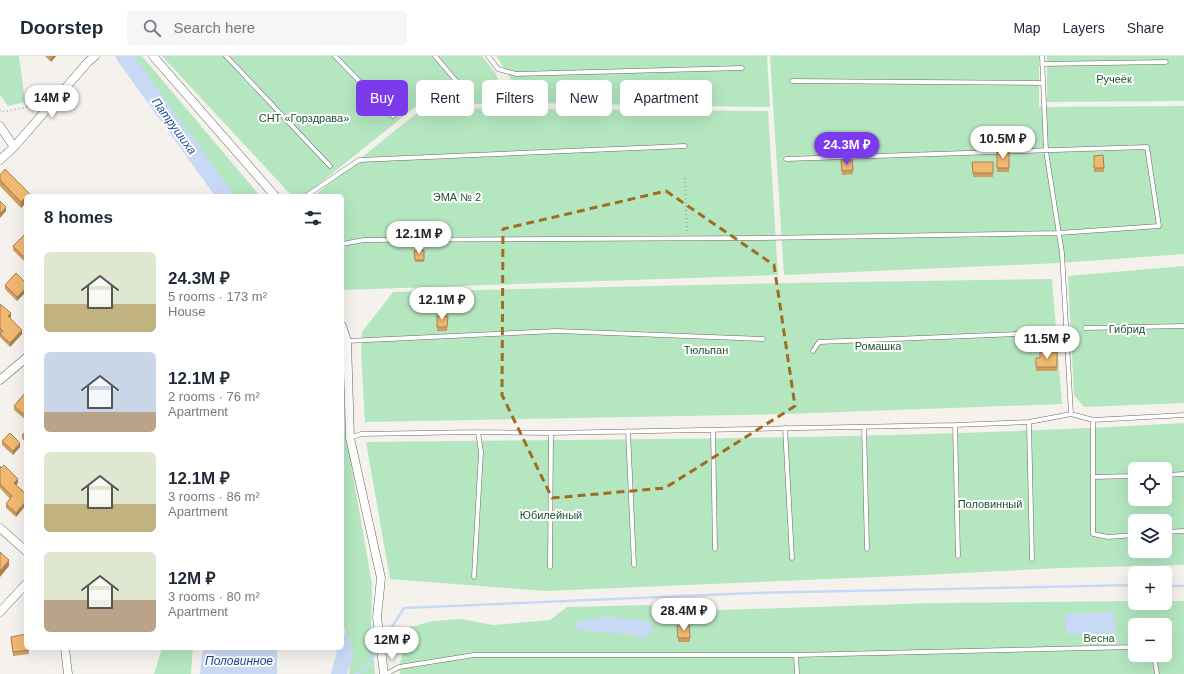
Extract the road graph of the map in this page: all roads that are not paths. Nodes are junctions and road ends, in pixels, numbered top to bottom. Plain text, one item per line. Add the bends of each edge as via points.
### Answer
1 (95, 56) edge
2 (153, 56) edge
3 (226, 56) edge
4 (335, 56) edge
5 (435, 56) edge
6 (488, 56) edge
7 (1042, 56) edge
8 (1166, 62) dead end
9 (1042, 64) junction
10 (742, 68) dead end
11 (358, 80) edge
12 (455, 80) edge
13 (792, 81) dead end
14 (1042, 83) junction
15 (0, 126) edge
16 (684, 146) dead end
17 (14, 147) junction
18 (1046, 151) junction
19 (786, 159) dead end
20 (0, 160) edge
21 (330, 166) dead end
22 (273, 194) edge
23 (309, 194) edge
24 (1059, 233) junction
25 (344, 244) edge
26 (1184, 326) edge
27 (1085, 328) dead end
28 (344, 332) edge
29 (1066, 332) junction
30 (763, 339) dead end
31 (347, 341) junction
32 (813, 351) dead end
33 (24, 360) edge
34 (0, 380) edge
35 (1071, 414) junction
36 (1184, 415) edge
37 (1093, 420) junction
38 (1029, 422) junction
39 (956, 425) junction
40 (864, 427) junction
41 (785, 428) junction
42 (713, 430) junction
43 (628, 431) junction
44 (478, 432) junction
45 (551, 433) junction
46 (350, 438) junction
47 (1184, 474) edge
48 (1172, 475) edge
49 (1128, 476) edge
50 (1093, 477) junction
51 (0, 528) edge
52 (1184, 530) edge
53 (1172, 531) edge
54 (1128, 536) edge
55 (24, 549) edge
56 (715, 549) dead end
57 (867, 549) dead end
58 (958, 556) dead end
59 (792, 558) dead end
60 (1032, 559) dead end
61 (634, 565) dead end
62 (550, 568) dead end
63 (474, 577) dead end
64 (24, 586) edge
65 (0, 612) edge
66 (1128, 647) edge
67 (66, 650) edge
68 (796, 655) junction
69 (1155, 662) edge
70 (68, 674) edge
71 (385, 674) edge
72 (797, 674) edge
73 (1157, 674) edge

1 - 17 street
2 - 22 street
3 - 21 lane
4 - 11 lane
5 - 12 lane
6 - 10 lane via 498,69 516,74
7 - 9 lane
8 - 9 lane
9 - 14 lane
13 - 14 lane
14 - 18 lane
15 - 17 street
16 - 23 lane via 359,160
17 - 20 street
18 - 19 lane
18 - 24 lane
18 - 24 lane via 1147,147 1159,226
24 - 25 lane via 364,240
24 - 29 lane
26 - 27 lane
28 - 31 street
29 - 32 lane via 819,342
29 - 35 lane
30 - 31 lane via 557,331
31 - 46 street
33 - 34 street
35 - 37 lane
35 - 38 lane
36 - 37 lane
37 - 50 lane
38 - 39 lane
38 - 60 lane
39 - 40 lane
39 - 58 lane
40 - 41 lane
40 - 57 lane
41 - 42 lane
41 - 59 lane
42 - 43 lane
42 - 56 lane
43 - 45 lane
43 - 61 lane
44 - 45 lane
44 - 46 lane via 361,434
44 - 63 lane via 481,452
45 - 62 lane
46 - 71 street via 381,578 377,617
47 - 48 lane
49 - 50 lane
50 - 54 lane via 1094,534 1108,537
51 - 55 street
52 - 53 lane
64 - 65 street
66 - 68 lane
67 - 70 street
68 - 71 lane via 474,655 399,667
68 - 72 lane
69 - 73 lane

